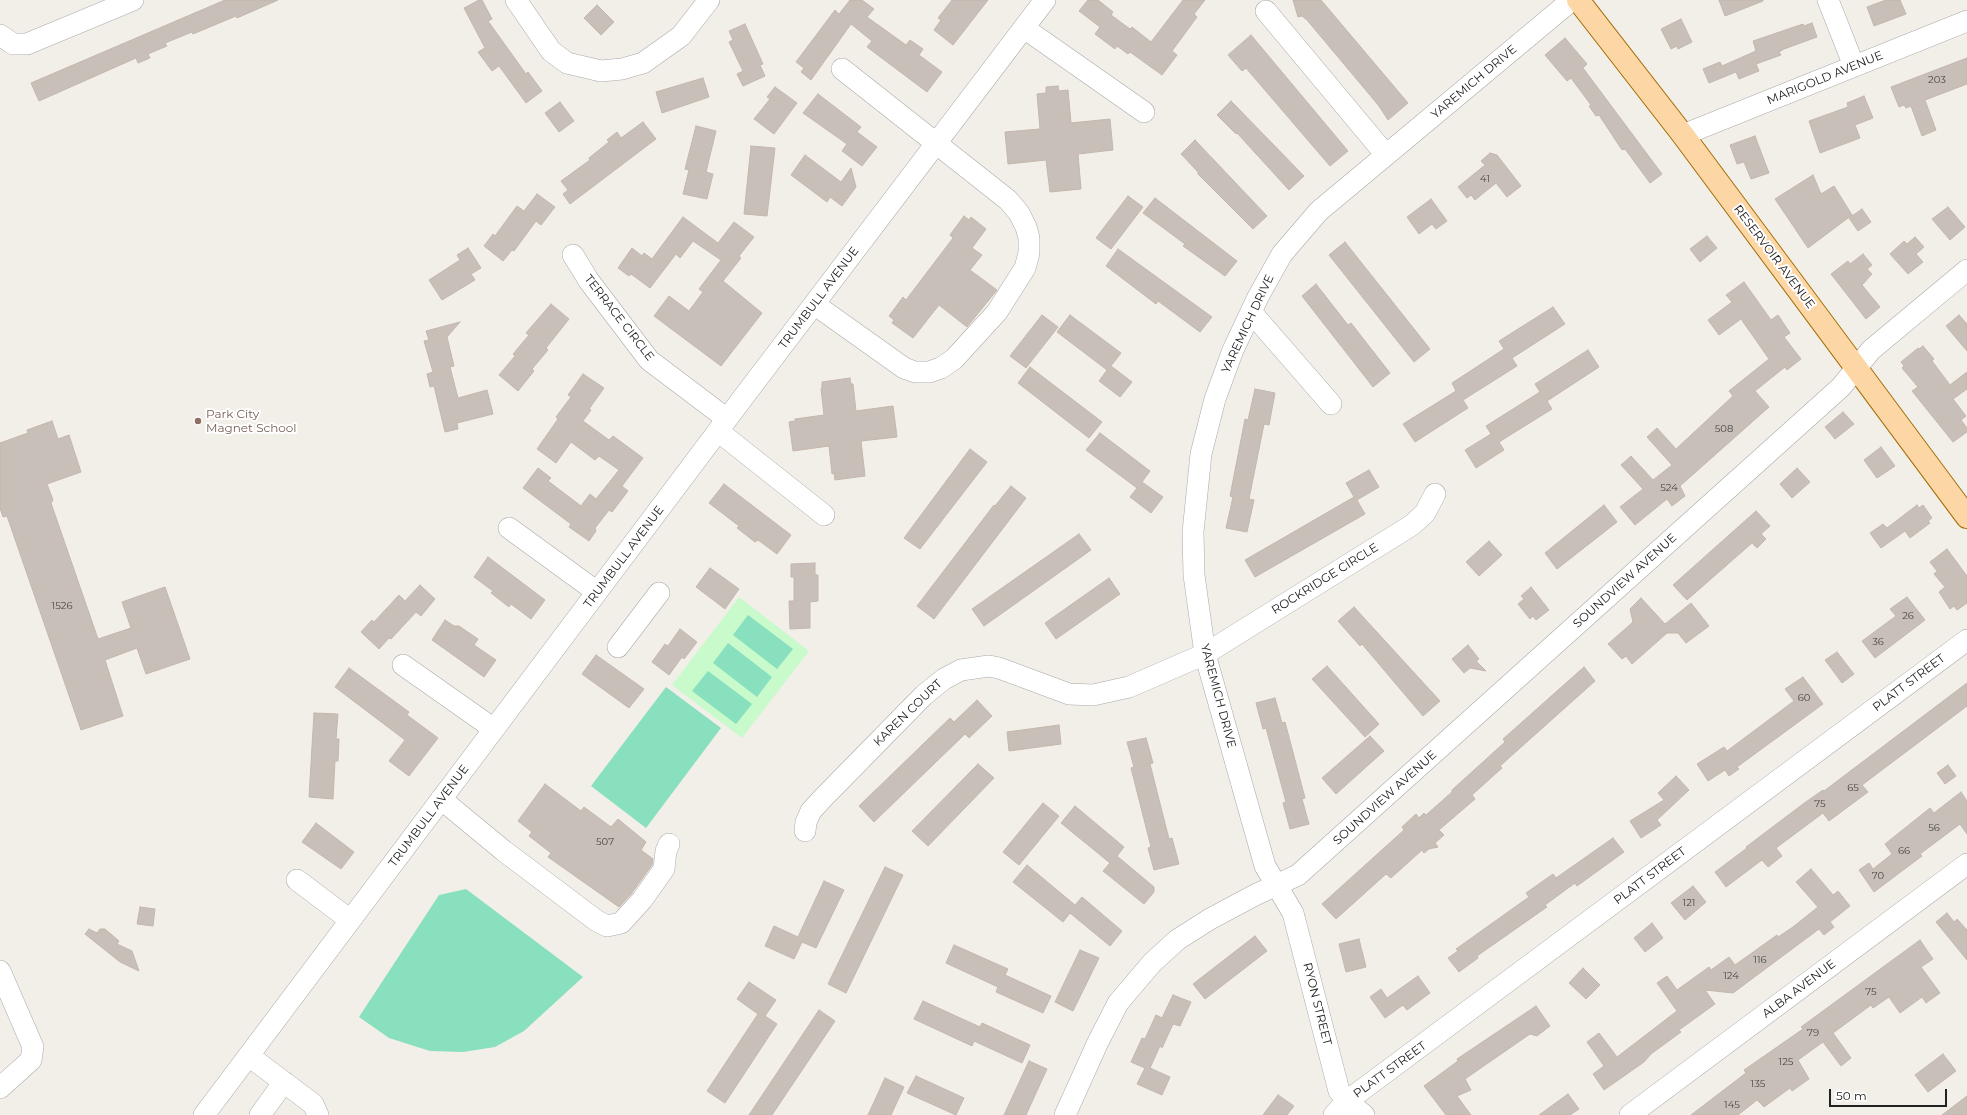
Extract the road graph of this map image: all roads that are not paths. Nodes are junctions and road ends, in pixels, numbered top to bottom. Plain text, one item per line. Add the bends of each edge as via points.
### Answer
1 (133, 0) edge
2 (516, 0) edge
3 (709, 0) edge
4 (1045, 0) edge
5 (1572, 0) edge
6 (1578, 0) edge
7 (1828, 0) edge
8 (1266, 11) dead end
9 (1967, 21) edge
10 (1024, 28) junction
11 (0, 35) edge
12 (1854, 66) junction
13 (842, 69) dead end
14 (1144, 112) dead end
15 (1683, 134) junction
16 (937, 143) junction
17 (1386, 155) junction
18 (574, 255) dead end
19 (1967, 270) edge
20 (814, 304) junction
21 (1252, 312) junction
22 (1857, 369) junction
23 (1331, 404) dead end
24 (722, 425) junction
25 (1434, 494) dead end
26 (824, 515) dead end
27 (1967, 517) edge
28 (509, 528) dead end
29 (597, 592) junction
30 (659, 593) dead end
31 (1967, 640) edge
32 (618, 647) dead end
33 (1205, 654) junction
34 (403, 665) dead end
35 (494, 729) junction
36 (441, 799) junction
37 (805, 831) dead end
38 (669, 844) dead end
39 (1967, 864) edge
40 (297, 880) dead end
41 (1278, 886) junction
42 (350, 920) junction
43 (0, 971) edge
44 (249, 1056) junction
45 (284, 1082) junction
46 (0, 1088) edge
47 (1340, 1108) edge
48 (312, 1111) edge
49 (204, 1115) edge
50 (260, 1115) edge
51 (1065, 1115) edge
52 (1364, 1115) edge
53 (1630, 1115) edge

1 - 11 street via 27,44 13,44
2 - 3 street via 550,51 567,63 601,71 643,63 681,36
4 - 10 street, TRUMBULL AVENUE
5 - 17 street, YAREMICH DRIVE
6 - 15 main road, RESERVOIR AVENUE
7 - 12 street
8 - 17 street
9 - 12 street, MARIGOLD AVENUE
10 - 14 street
10 - 16 street, TRUMBULL AVENUE
12 - 15 street, MARIGOLD AVENUE
13 - 16 street
15 - 22 main road, RESERVOIR AVENUE
16 - 20 street, TRUMBULL AVENUE
16 - 20 street via 1008,200 1026,226 1029,254 1025,268 997,312 954,359 929,372 915,372 895,362
17 - 21 street, YAREMICH DRIVE via 1319,211 1282,254
18 - 24 street, TERRACE CIRCLE via 589,281 649,360
19 - 22 street, SOUNDVIEW AVENUE via 1871,350
20 - 24 street, TRUMBULL AVENUE
21 - 23 street
21 - 33 street, YAREMICH DRIVE via 1233,350 1215,399 1201,454 1193,532 1194,575
22 - 27 main road, RESERVOIR AVENUE
22 - 41 street, SOUNDVIEW AVENUE via 1841,387 1298,875
24 - 26 street, TERRACE CIRCLE
24 - 29 street, TRUMBULL AVENUE
25 - 33 street, ROCKRIDGE CIRCLE via 1425,513 1412,524
28 - 29 street
29 - 35 street, TRUMBULL AVENUE
30 - 32 street
31 - 47 street, PLATT STREET
33 - 37 street, KAREN COURT via 1129,687 1094,695 1069,694 999,668 977,667 961,670 935,685 823,798 811,811
33 - 41 street, YAREMICH DRIVE via 1265,866
34 - 35 street
35 - 36 street, TRUMBULL AVENUE
36 - 38 street via 510,855 607,926 625,920 642,900 664,869
36 - 42 street, TRUMBULL AVENUE
39 - 53 street, ALBA AVENUE
40 - 42 street
41 - 47 street, RYON STREET via 1293,913 1339,1092
41 - 51 street, SOUNDVIEW AVENUE via 1254,895 1210,919 1177,940 1152,963 1118,1003
42 - 44 street, TRUMBULL AVENUE
43 - 46 street via 34,1047 31,1060
44 - 45 street
44 - 49 street, TRUMBULL AVENUE
45 - 48 street
45 - 50 street
47 - 52 street, RYON STREET

